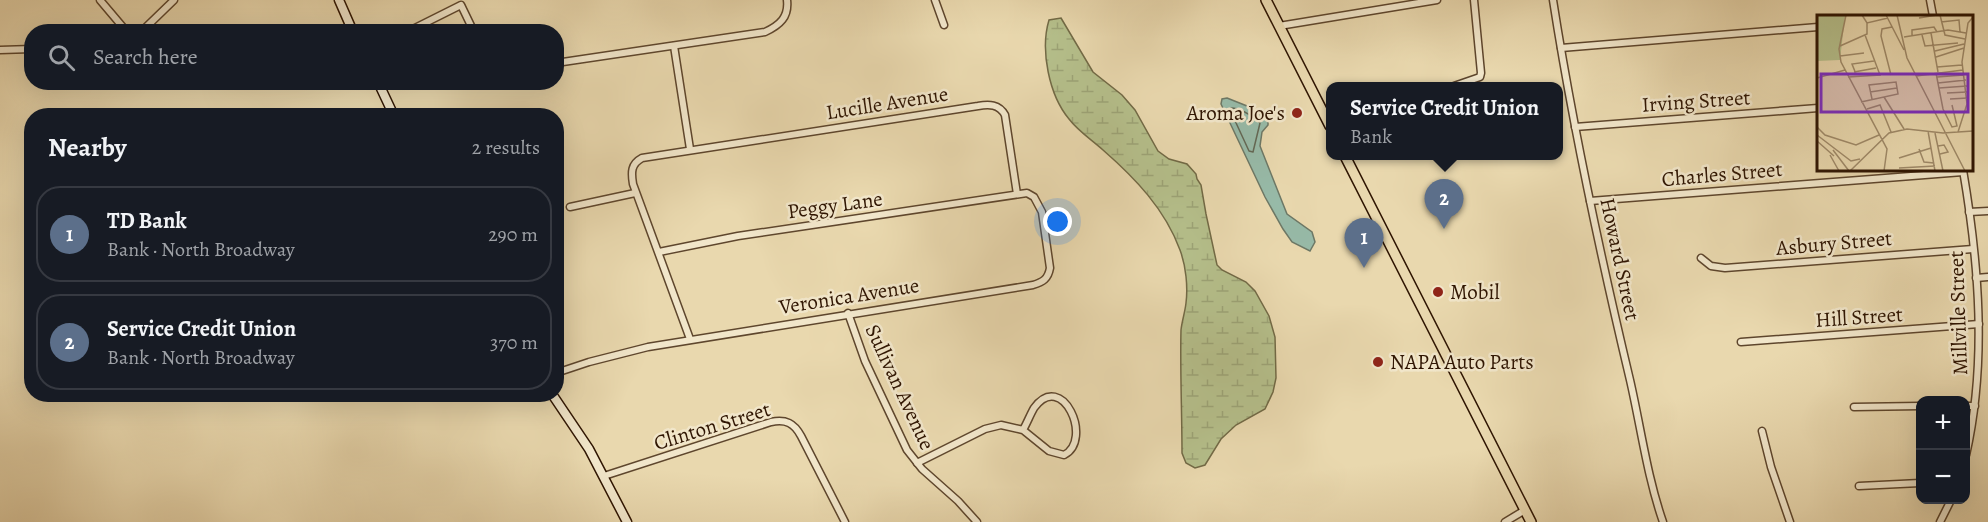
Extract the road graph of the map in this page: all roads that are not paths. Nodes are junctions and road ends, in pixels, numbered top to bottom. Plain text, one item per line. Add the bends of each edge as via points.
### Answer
1 (100, 0) edge
2 (173, 0) edge
3 (339, 0) edge
4 (787, 0) edge
5 (935, 0) edge
6 (1266, 0) edge
7 (1437, 0) edge
8 (1474, 0) edge
9 (1553, 0) edge
10 (1930, 0) edge
11 (1421, 1) edge
12 (460, 3) edge
13 (1933, 15) edge
14 (120, 24) edge
15 (149, 24) edge
16 (350, 24) edge
17 (422, 24) edge
18 (470, 24) edge
19 (944, 25) dead end
20 (1279, 26) junction
21 (1817, 27) edge
22 (674, 46) junction
23 (1561, 48) junction
24 (24, 49) edge
25 (0, 50) edge
26 (564, 62) edge
27 (1467, 82) edge
28 (382, 90) edge
29 (390, 108) edge
30 (1817, 108) edge
31 (1326, 118) edge
32 (1575, 127) junction
33 (690, 149) junction
34 (1347, 160) edge
35 (1963, 171) edge
36 (636, 193) junction
37 (1017, 194) junction
38 (1590, 201) junction
39 (570, 207) dead end
40 (1988, 211) edge
41 (1969, 212) junction
42 (1973, 249) junction
43 (659, 252) junction
44 (1701, 258) dead end
45 (1988, 277) edge
46 (1976, 278) junction
47 (848, 313) junction
48 (1979, 324) junction
49 (690, 339) junction
50 (1741, 342) dead end
51 (564, 371) edge
52 (557, 402) edge
53 (1916, 406) edge
54 (1970, 406) edge
55 (1975, 406) junction
56 (1854, 407) dead end
57 (1023, 430) junction
58 (1762, 431) dead end
59 (1966, 450) edge
60 (916, 463) junction
61 (604, 476) junction
62 (1916, 483) edge
63 (1859, 486) dead end
64 (1949, 504) edge
65 (1525, 510) junction
66 (627, 522) edge
67 (844, 522) edge
68 (977, 522) edge
69 (1505, 522) edge
70 (1531, 522) edge
71 (1663, 522) edge
72 (1790, 522) edge
73 (1940, 522) edge

1 - 14 street
2 - 15 street
3 - 16 street
4 - 22 street via 786,17 765,32
5 - 19 street
6 - 20 main road
7 - 11 street
8 - 27 street via 1481,68 1480,77
9 - 23 street, Howard Street
10 - 13 street
11 - 20 street
12 - 17 street
12 - 18 street
20 - 31 main road
21 - 23 street
22 - 26 street
22 - 33 street
23 - 32 street, Howard Street
24 - 25 street
28 - 29 street
30 - 32 street, Irving Street
32 - 38 street, Howard Street
33 - 36 street, Lucille Avenue via 637,160 631,170
33 - 37 street, Lucille Avenue via 994,105 1005,115
34 - 65 main road
35 - 38 street, Charles Street
35 - 41 street, Millville Street
36 - 39 street
36 - 43 street, Lucille Avenue
37 - 43 street, Peggy Lane via 738,236
37 - 47 street, Veronica Avenue via 1034,197 1042,212 1050,268 1041,283
38 - 71 street, Howard Street via 1647,469
40 - 41 street
41 - 42 street, Millville Street
42 - 44 street, Asbury Street via 1725,268 1711,266
42 - 46 street, Millville Street
43 - 49 street, Lucille Avenue
45 - 46 street
46 - 48 street, Millville Street
47 - 49 street, Veronica Avenue
47 - 60 street, Sullivan Avenue via 865,361
48 - 50 street, Hill Street
48 - 55 street, Millville Street
49 - 51 street, Veronica Avenue via 629,351
52 - 61 street
53 - 56 street
54 - 55 street
55 - 59 street, Millville Street
57 - 57 street via 1049,451 1064,455 1073,444 1075,420 1066,403 1050,398 1040,402
57 - 60 street via 1007,425 990,426
58 - 72 street
60 - 68 street, Sullivan Avenue
61 - 66 street
61 - 67 street, Clinton Street via 771,422 788,422 796,427
62 - 63 street
64 - 73 street
65 - 69 street
65 - 70 main road

